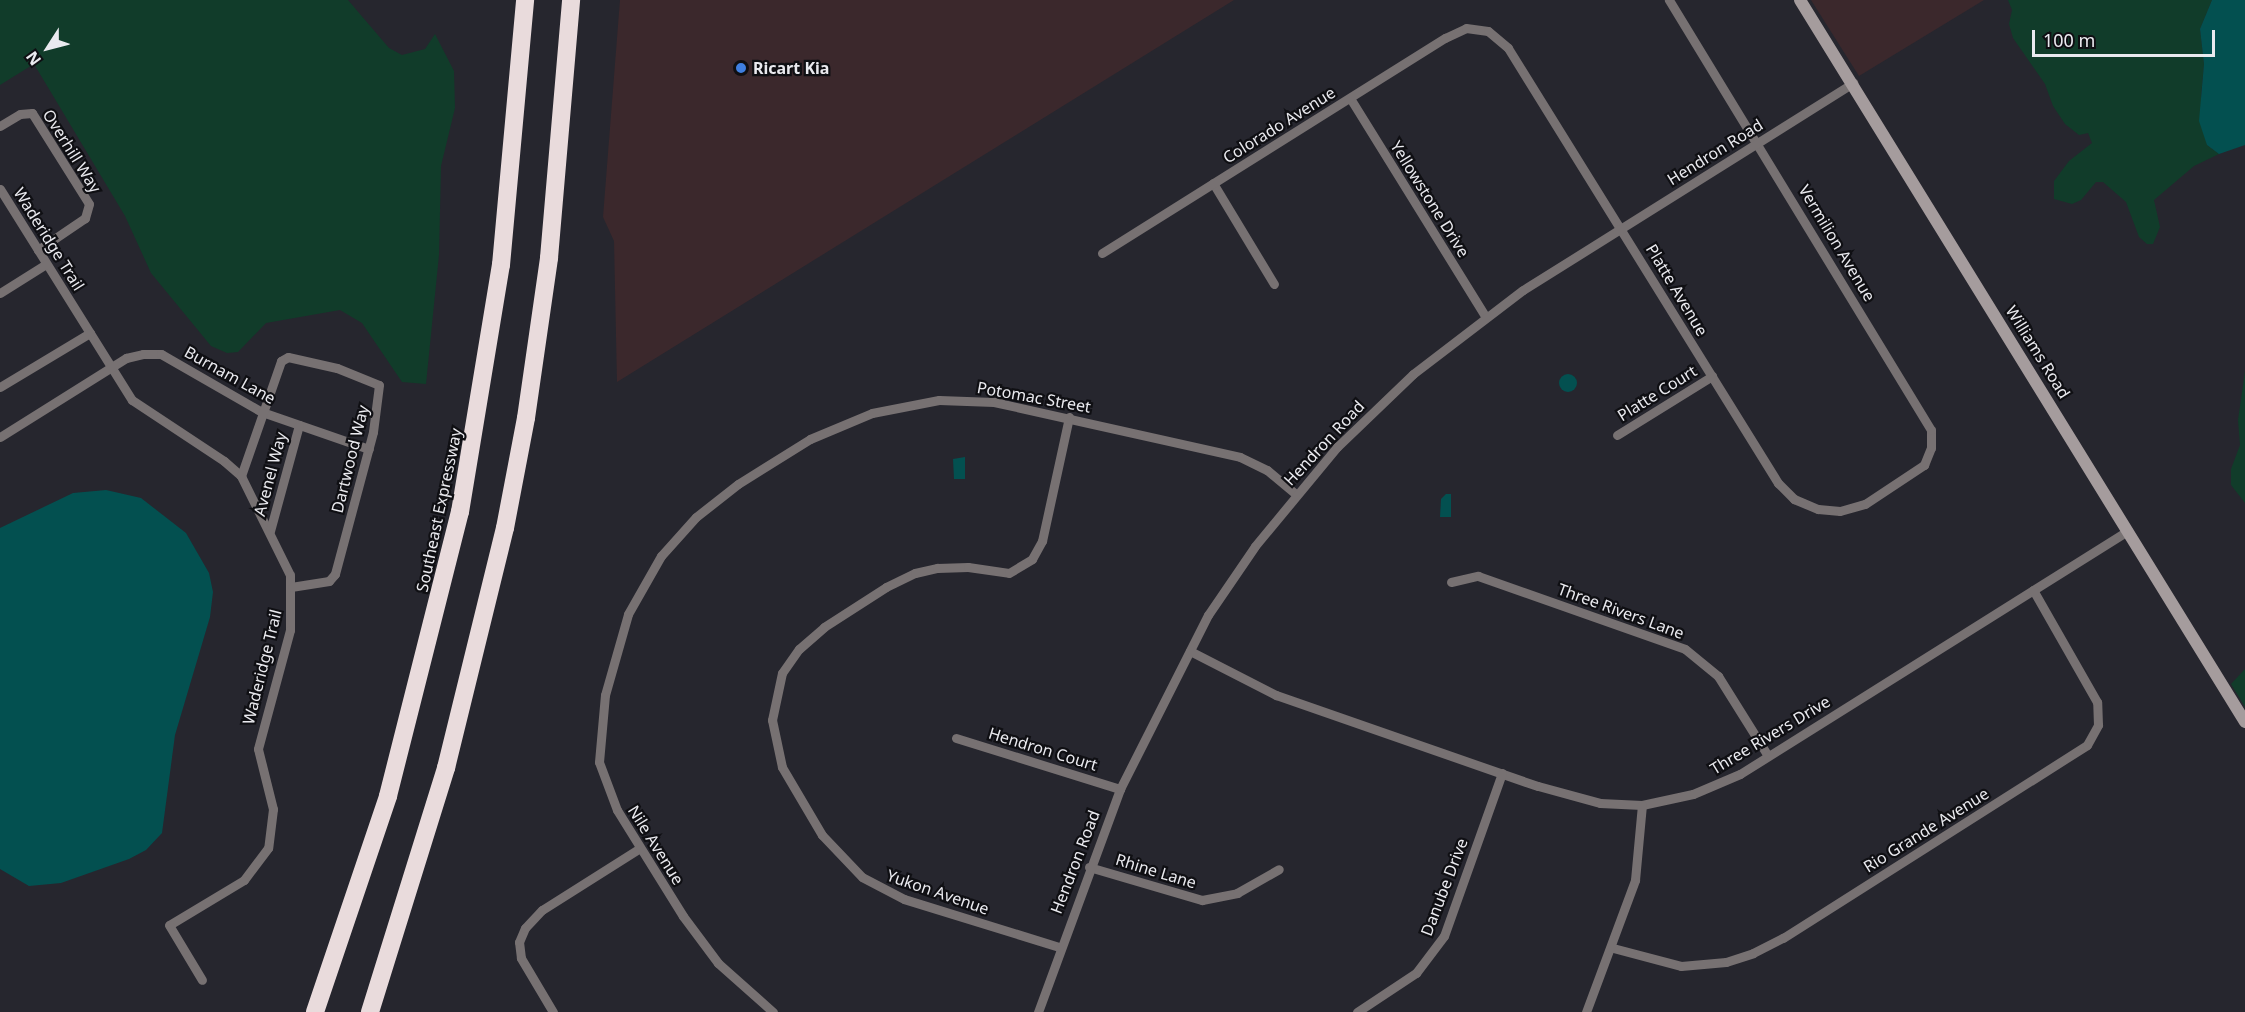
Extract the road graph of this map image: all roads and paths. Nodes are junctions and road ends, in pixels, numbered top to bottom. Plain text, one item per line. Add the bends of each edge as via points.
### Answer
1 (525, 0) edge
2 (572, 0) edge
3 (1669, 0) edge
4 (1800, 0) edge
5 (1474, 28) joint
6 (1853, 83) junction
7 (1350, 98) junction
8 (0, 126) edge
9 (1758, 143) junction
10 (1213, 183) junction
11 (0, 189) edge
12 (1621, 228) junction
13 (38, 250) junction
14 (1102, 253) dead end
15 (46, 264) junction
16 (1274, 284) dead end
17 (0, 293) edge
18 (1486, 317) junction
19 (90, 333) junction
20 (112, 368) junction
21 (1712, 376) junction
22 (0, 387) edge
23 (262, 412) junction
24 (1069, 417) junction
25 (299, 425) junction
26 (1617, 435) dead end
27 (0, 437) edge
28 (369, 449) junction
29 (241, 476) junction
30 (1883, 493) joint
31 (1296, 494) junction
32 (270, 531) junction
33 (2128, 531) junction
34 (1451, 582) dead end
35 (292, 587) junction
36 (2033, 590) junction
37 (1190, 651) junction
38 (614, 659) joint
39 (2245, 722) edge
40 (956, 738) dead end
41 (1768, 756) junction
42 (1502, 773) junction
43 (1120, 789) junction
44 (1642, 805) junction
45 (640, 848) junction
46 (1089, 867) junction
47 (1279, 869) dead end
48 (1059, 947) junction
49 (1613, 948) junction
50 (202, 980) dead end
51 (315, 1012) edge
52 (370, 1012) edge
53 (553, 1012) edge
54 (773, 1012) edge
55 (1038, 1012) edge
56 (1357, 1012) edge
57 (1586, 1012) edge

1 - 51 highway, Southeast Expressway via 501,265 460,512 388,796
2 - 52 highway via 549,258 526,418 505,528 446,768
3 - 9 street, Vermilion Avenue
4 - 6 main road, Williams Road
5 - 7 street, Colorado Avenue via 1445,38
5 - 12 street, Platte Avenue via 1493,34 1508,48
6 - 9 street, Hendron Road
6 - 33 main road, Williams Road
7 - 10 street, Colorado Avenue
7 - 18 street, Yellowstone Drive
8 - 13 street, Overhill Way via 20,114 32,113 89,204 85,218
9 - 12 street, Hendron Road
9 - 30 street, Vermilion Avenue via 1931,430 1931,448 1924,465
10 - 14 street, Colorado Avenue
10 - 16 street
11 - 13 street, Waderidge Trail
12 - 18 street, Hendron Road
12 - 21 street, Platte Avenue
13 - 15 street, Waderidge Trail
15 - 17 street
15 - 19 street, Waderidge Trail
18 - 31 street, Hendron Road via 1384,400
19 - 20 street, Waderidge Trail
19 - 22 street
20 - 23 street, Burnam Lane via 143,354 161,354
20 - 27 street, Burnam Lane
20 - 29 street, Waderidge Trail via 138,406 214,454
21 - 26 street, Platte Court
21 - 30 street, Platte Avenue via 1770,472 1794,499 1818,509 1840,511 1865,504
23 - 25 street, Burnam Lane
23 - 28 street, Dartwood Way via 276,368 288,357 363,377 379,385 380,396
23 - 29 street, Dartwood Way
24 - 31 street, Potomac Street via 1240,457 1266,470
24 - 38 street, Potomac Street via 993,402 939,400 872,413 810,439 738,484 684,530 661,556 638,595
24 - 48 street, Yukon Avenue via 1042,540 1027,564 1009,573 954,567 908,575 810,637 783,673 772,720 776,750 822,835 848,865 887,892
25 - 28 street, Burnam Lane
25 - 32 street, Avenel Way
28 - 35 street, Dartwood Way via 335,574 330,580
29 - 32 street, Waderidge Trail
31 - 37 street, Hendron Road via 1215,605
32 - 35 street, Waderidge Trail
33 - 36 street, Three Rivers Drive
33 - 39 main road, Williams Road
34 - 41 street, Three Rivers Lane via 1478,576 1672,643 1697,656 1718,676
35 - 50 street, Waderidge Trail via 290,630 258,749 273,809 268,848 244,880 169,925
36 - 41 street, Three Rivers Drive
36 - 49 street, Rio Grande Avenue via 2097,702 2098,725 2087,745 1783,938 1753,953 1720,963 1681,966
37 - 42 street, Three Rivers Drive via 1276,695
37 - 43 street, Hendron Road
38 - 45 street, Nile Avenue via 605,695 599,762 617,810
40 - 43 street, Hendron Court
41 - 44 street, Three Rivers Drive via 1716,786
42 - 44 street, Three Rivers Drive via 1573,797
42 - 56 street, Danube Drive via 1444,936 1416,973
43 - 46 street, Hendron Road
44 - 49 street via 1635,880
45 - 53 street via 542,910 525,928 519,942 521,958
45 - 54 street, Nile Avenue via 718,963
46 - 47 street, Rhine Lane via 1202,900 1237,893
46 - 48 street, Hendron Road
48 - 55 street, Hendron Road
49 - 57 street

